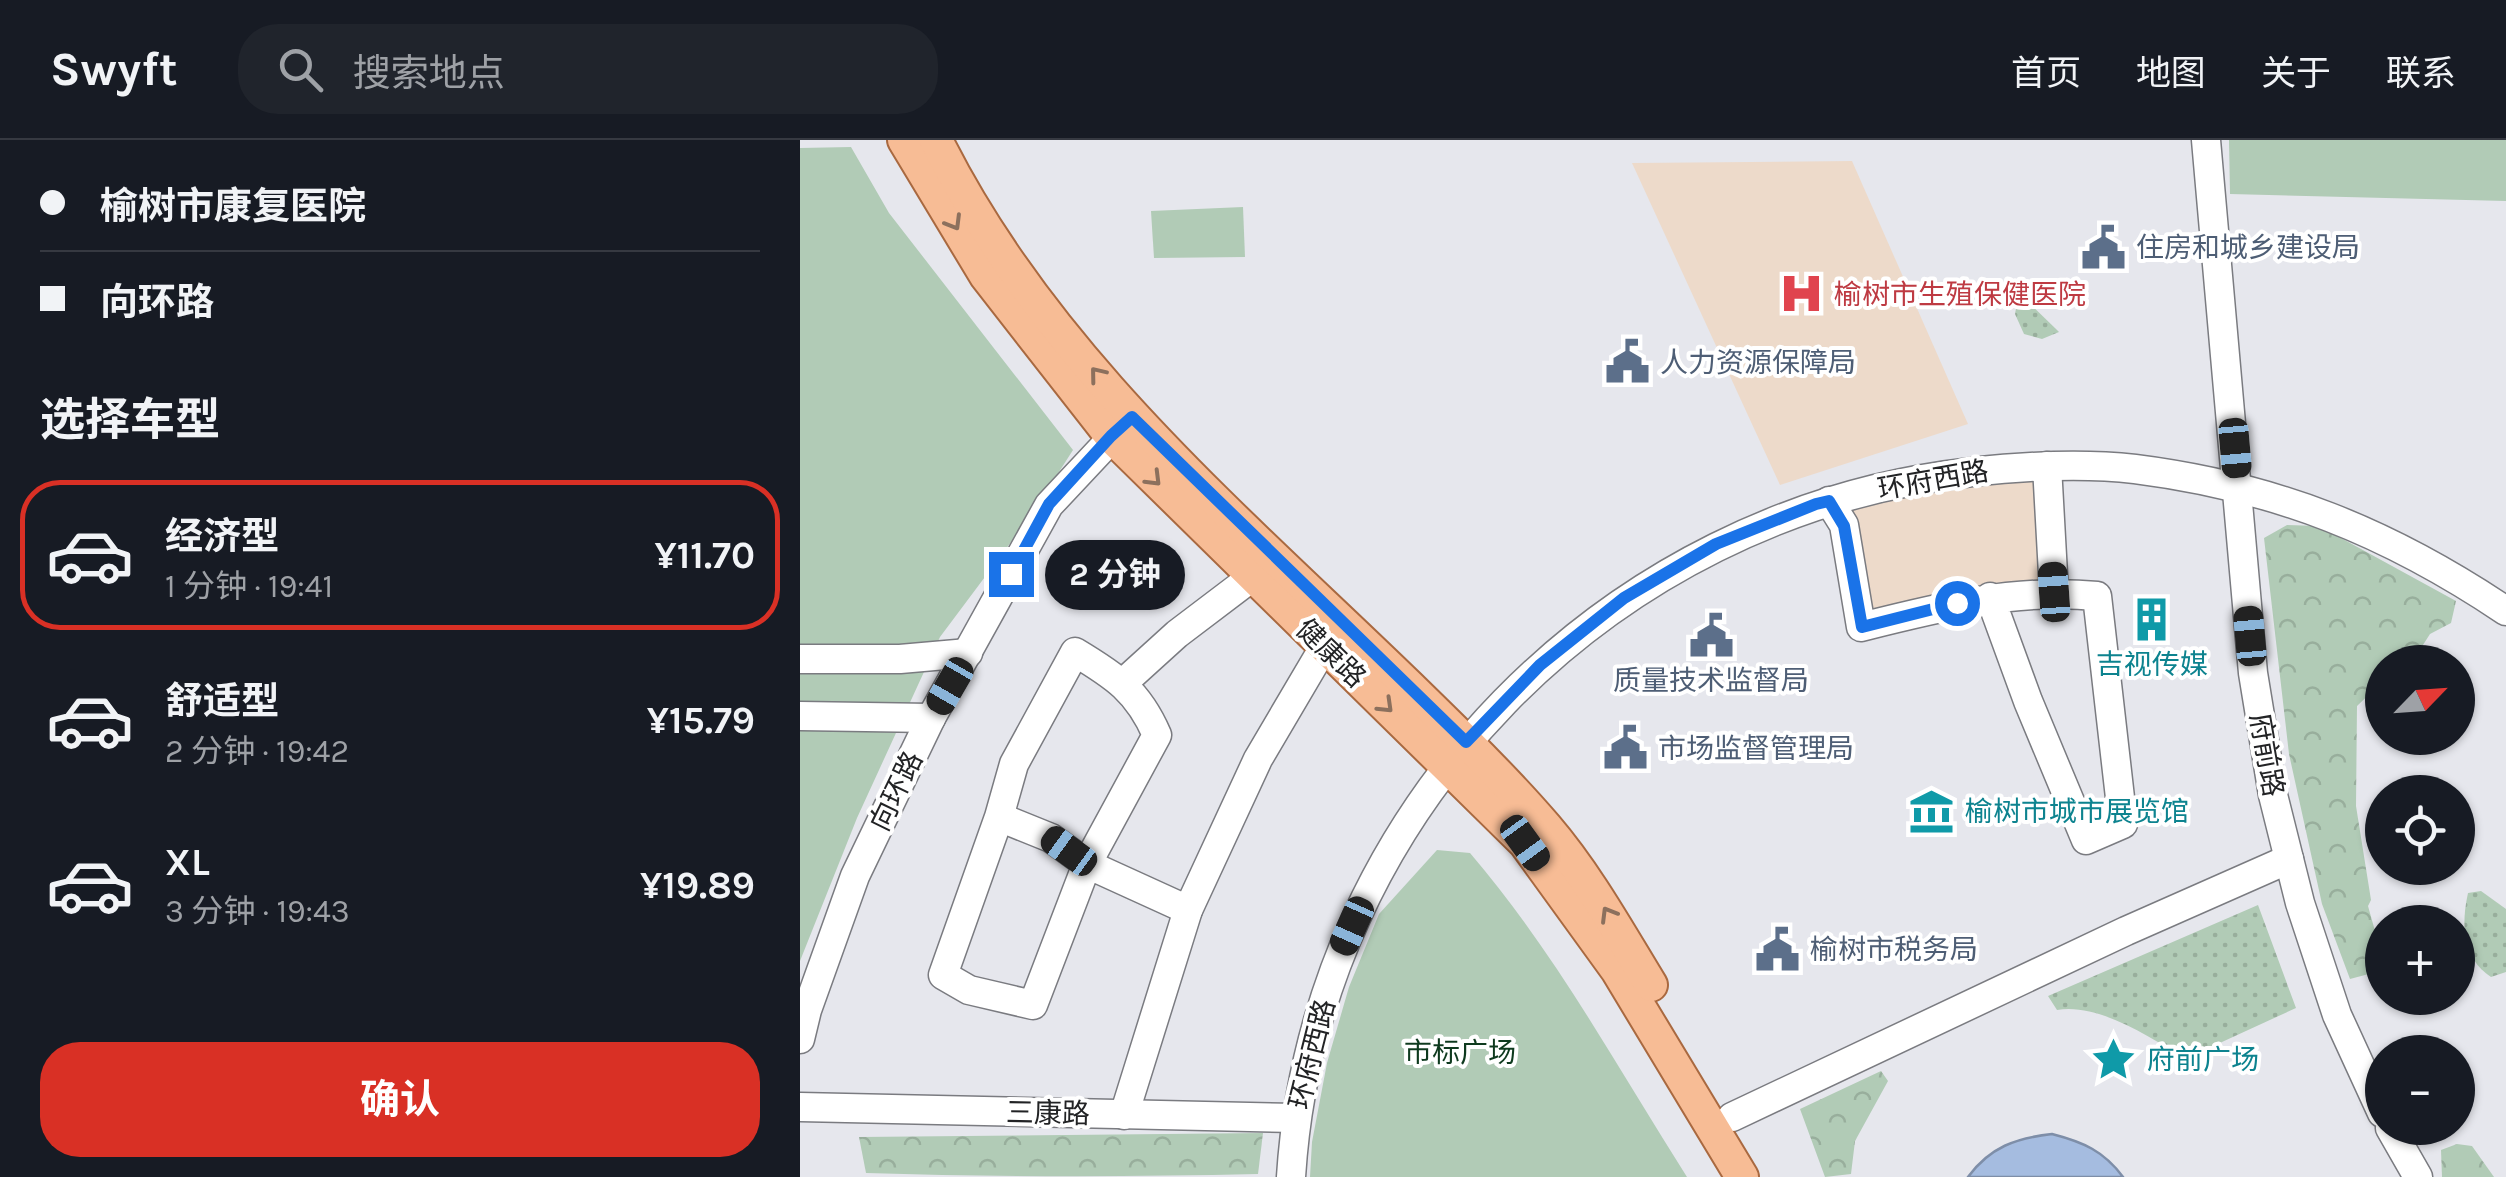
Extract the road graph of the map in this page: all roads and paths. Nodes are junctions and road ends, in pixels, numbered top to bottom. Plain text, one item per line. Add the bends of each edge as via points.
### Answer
1 (904, 140) edge
2 (936, 140) edge
3 (2206, 140) edge
4 (1122, 426) junction
5 (2047, 466) junction
6 (2238, 487) junction
7 (1829, 501) junction
8 (1265, 567) junction
9 (2054, 592) junction
10 (1990, 597) junction
11 (2506, 611) edge
12 (1332, 632) junction
13 (968, 653) junction
14 (800, 658) edge
15 (1123, 683) junction
16 (800, 716) edge
17 (932, 718) junction
18 (1456, 754) junction
19 (998, 817) junction
20 (2289, 860) junction
21 (1087, 864) junction
22 (1188, 910) junction
23 (800, 1039) edge
24 (2365, 1076) edge
25 (800, 1107) edge
26 (1124, 1114) junction
27 (1296, 1118) junction
28 (1732, 1118) junction
29 (2400, 1145) edge
30 (1290, 1177) edge
31 (1742, 1177) edge
32 (1766, 1177) edge
33 (2418, 1177) edge

1 -> 4 main road, 健康路 via 986,276
4 -> 2 main road, 健康路 via 956,181
3 - 6 street, 府前路
4 - 8 main road, 健康路
4 - 13 street, 向环路 via 1049,504
5 - 6 street, 环府西路 via 2132,469
5 - 7 street, 环府西路 via 1919,478
5 - 9 street
6 - 11 street, 环府西路 via 2341,519 2438,566
6 - 20 street, 府前路 via 2252,673
7 - 10 street via 1844,526 1862,627
7 - 18 street, 环府西路 via 1716,544 1624,598 1540,665
8 - 12 main road, 健康路
8 - 15 street
9 - 10 street
9 - 10 street via 2097,596 2123,824 2086,840
12 - 18 main road, 健康路
12 - 22 street via 1258,759
13 - 14 street
13 - 17 street, 向环路
15 - 19 street via 1075,652 1014,764
15 - 21 street via 1157,735
16 - 17 street
17 - 23 street, 向环路 via 855,876
18 - 27 street, 环府西路 via 1400,833 1343,947
28 -> 18 main road, 健康路 via 1599,899 1547,828
18 - 31 main road, 健康路 via 1617,970
19 - 21 street via 1051,838
19 - 21 street via 943,975 969,990 1033,1005
20 - 24 street, 府前路 via 2337,1016
20 - 28 street
21 - 22 street
22 - 26 street
25 - 26 street, 三康路
26 - 27 street, 三康路
27 - 30 street, 环府西路
28 - 32 main road, 健康路
29 - 33 street

